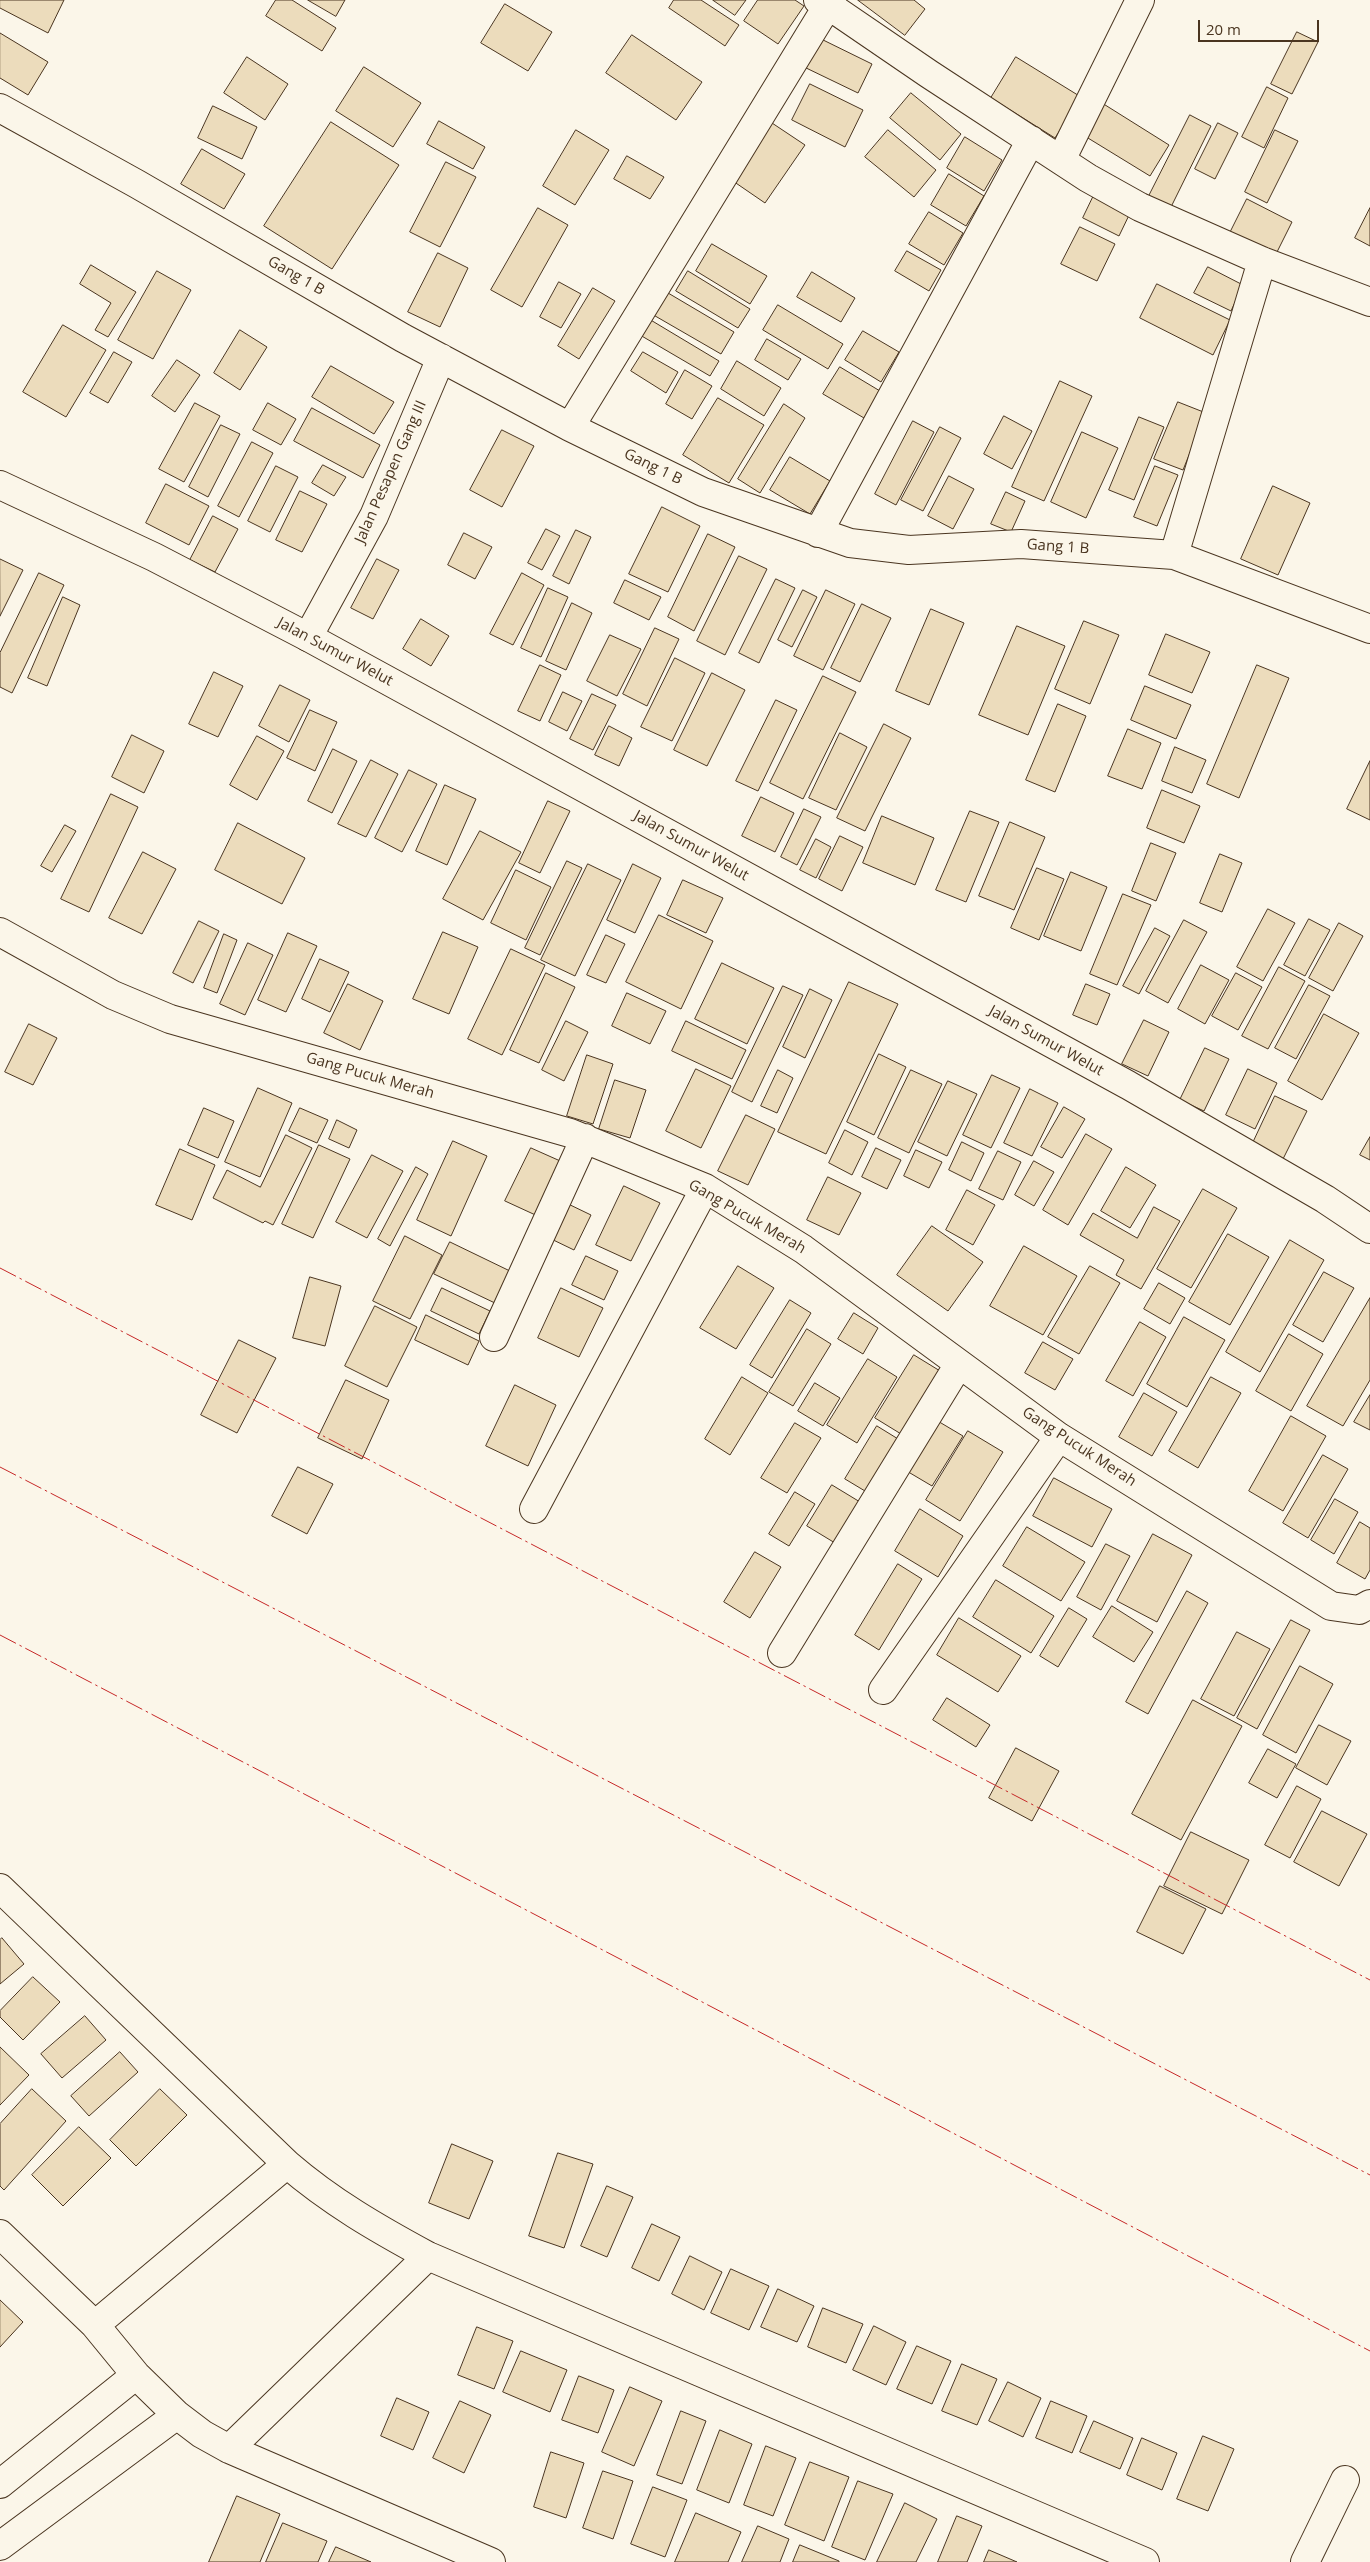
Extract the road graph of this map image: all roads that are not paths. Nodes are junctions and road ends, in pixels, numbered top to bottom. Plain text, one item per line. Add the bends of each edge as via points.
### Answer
1 (1140, 0) edge
2 (826, 2) edge
3 (0, 108) edge
4 (1031, 140) junction
5 (1061, 160) junction
6 (1262, 261) junction
7 (1370, 302) edge
8 (441, 358) junction
9 (570, 427) junction
10 (0, 484) edge
11 (818, 533) junction
12 (1174, 555) junction
13 (1370, 629) edge
14 (308, 637) junction
15 (0, 932) edge
16 (585, 1138) junction
17 (704, 1188) junction
18 (1370, 1229) edge
19 (494, 1338) dead end
20 (960, 1364) junction
21 (1059, 1437) junction
22 (534, 1509) dead end
23 (1370, 1604) edge
24 (782, 1654) dead end
25 (883, 1690) dead end
26 (0, 1888) edge
27 (287, 2164) junction
28 (0, 2234) edge
29 (428, 2256) junction
30 (95, 2325) junction
31 (136, 2374) junction
32 (177, 2415) junction
33 (229, 2449) junction
34 (1345, 2480) dead end
35 (0, 2484) edge
36 (0, 2546) edge
37 (491, 2562) edge
38 (1145, 2562) edge
39 (1305, 2562) edge

1 - 5 street
2 - 4 street
2 - 9 street
3 - 8 street, Gang 1 B
4 - 5 street
4 - 11 street
5 - 6 street via 1140,207
6 - 7 street
6 - 12 street
8 - 9 street, Gang 1 B
8 - 14 street, Jalan Pesapen Gang III via 374,516
9 - 11 street, Gang 1 B via 703,492
10 - 14 street, Jalan Sumur Welut via 154,557
11 - 12 street, Gang 1 B via 850,543 909,550 1021,544
12 - 13 street, Gang 1 B
14 - 18 street, Jalan Sumur Welut via 1128,1085 1325,1199
15 - 16 street, Gang Pucuk Merah via 113,995 170,1019
16 - 17 street, Gang Pucuk Merah
16 - 19 street
17 - 20 street, Gang Pucuk Merah via 803,1249
17 - 22 street
20 - 21 street, Gang Pucuk Merah
20 - 24 street
21 - 23 street, Gang Pucuk Merah via 1331,1606 1359,1610
21 - 25 street
26 - 27 street
27 - 29 street via 352,2214
27 - 30 street
28 - 30 street
29 - 33 street
29 - 38 street
30 - 31 street
31 - 32 street
31 - 35 street
32 - 33 street
32 - 36 street
33 - 37 street
34 - 39 street

